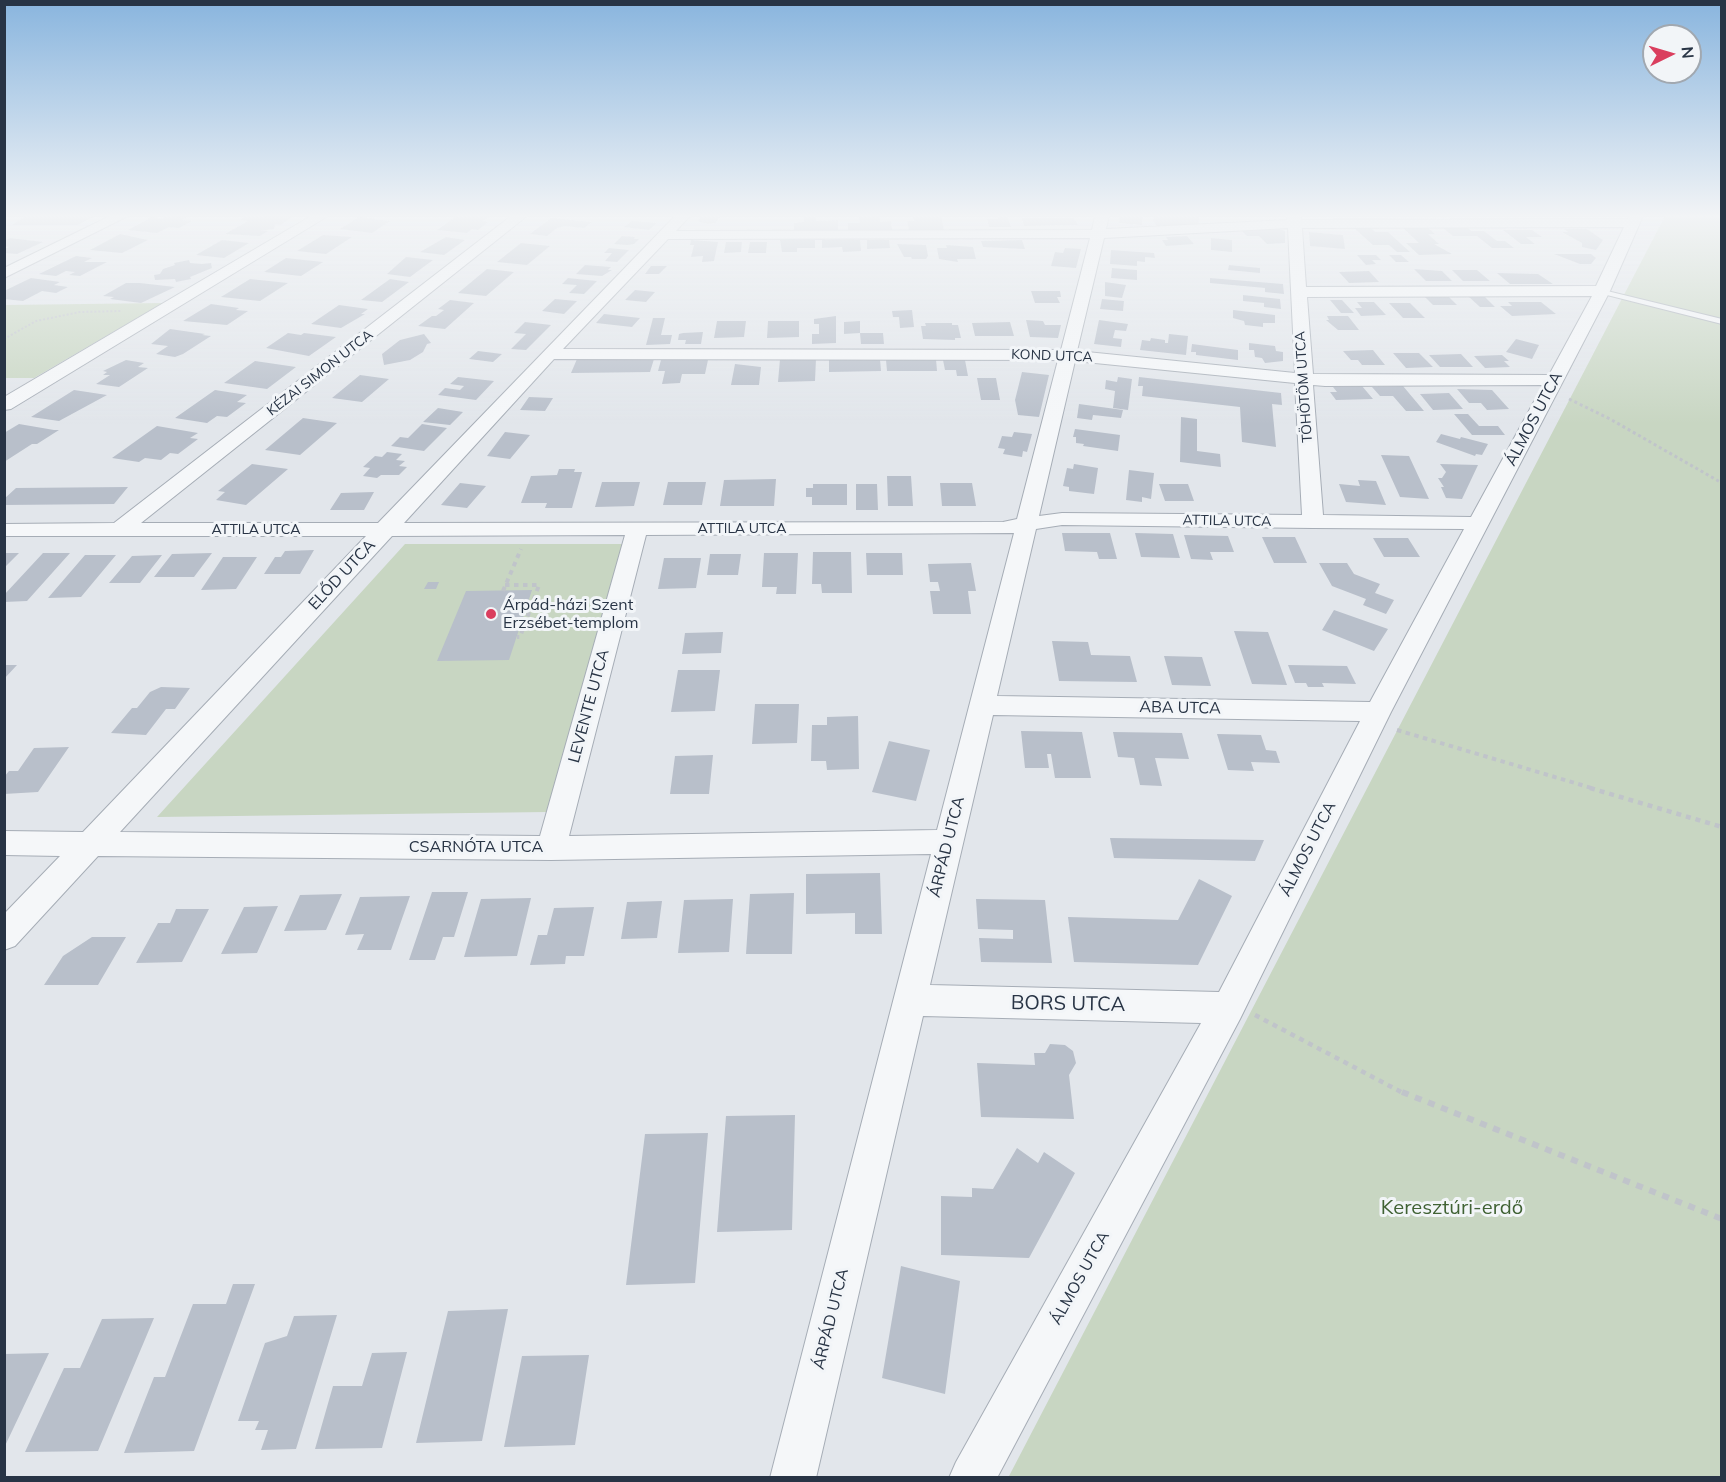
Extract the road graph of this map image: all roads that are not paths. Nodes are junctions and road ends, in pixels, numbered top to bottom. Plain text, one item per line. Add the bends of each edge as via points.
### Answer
1 (206, 285) edge
2 (432, 285) edge
3 (616, 285) edge
4 (1085, 285) edge
5 (1299, 285) edge
6 (1605, 285) edge
7 (1602, 291) junction
8 (1299, 292) junction
9 (1722, 322) edge
10 (549, 354) junction
11 (1068, 354) junction
12 (1304, 379) junction
13 (1552, 386) junction
14 (4, 405) edge
15 (1313, 522) junction
16 (1479, 523) junction
17 (1026, 524) junction
18 (120, 529) junction
19 (4, 530) edge
20 (384, 530) junction
21 (637, 530) junction
22 (982, 705) junction
23 (1375, 718) junction
24 (948, 842) junction
25 (4, 843) edge
26 (90, 844) junction
27 (551, 848) junction
28 (4, 936) edge
29 (909, 1000) junction
30 (1229, 1005) junction
31 (793, 1478) edge
32 (972, 1478) edge

1 - 14 street
2 - 18 street, KÉZAI SIMON UTCA
3 - 10 street, ELŐD UTCA
4 - 11 street, ÁRPÁD UTCA
5 - 8 street, TÖHÖTÖM UTCA
6 - 7 street, ÁLMOS UTCA
7 - 8 street
7 - 9 lane
7 - 13 street, ÁLMOS UTCA
8 - 12 street, TÖHÖTÖM UTCA
10 - 11 street, KOND UTCA
10 - 20 street, ELŐD UTCA
11 - 12 street, KOND UTCA
11 - 17 street, ÁRPÁD UTCA
12 - 13 street, KOND UTCA
12 - 15 street, TÖHÖTÖM UTCA
13 - 16 street, ÁLMOS UTCA
15 - 16 street, ATTILA UTCA
15 - 17 street, ATTILA UTCA via 1062,519
16 - 23 street, ÁLMOS UTCA
17 - 21 street, ATTILA UTCA via 1003,528
17 - 22 street, ÁRPÁD UTCA
18 - 19 street, ATTILA UTCA
18 - 20 street, ATTILA UTCA
20 - 21 street, ATTILA UTCA
20 - 26 street, ELŐD UTCA
21 - 27 street, LEVENTE UTCA
22 - 23 street, ABA UTCA
22 - 24 street, ÁRPÁD UTCA
23 - 30 street, ÁLMOS UTCA
24 - 27 street, CSARNÓTA UTCA
24 - 29 street, ÁRPÁD UTCA
25 - 26 street, CSARNÓTA UTCA
26 - 27 street, CSARNÓTA UTCA
26 - 28 street, ELŐD UTCA
29 - 30 street, BORS UTCA
29 - 31 street, ÁRPÁD UTCA
30 - 32 street, ÁLMOS UTCA

